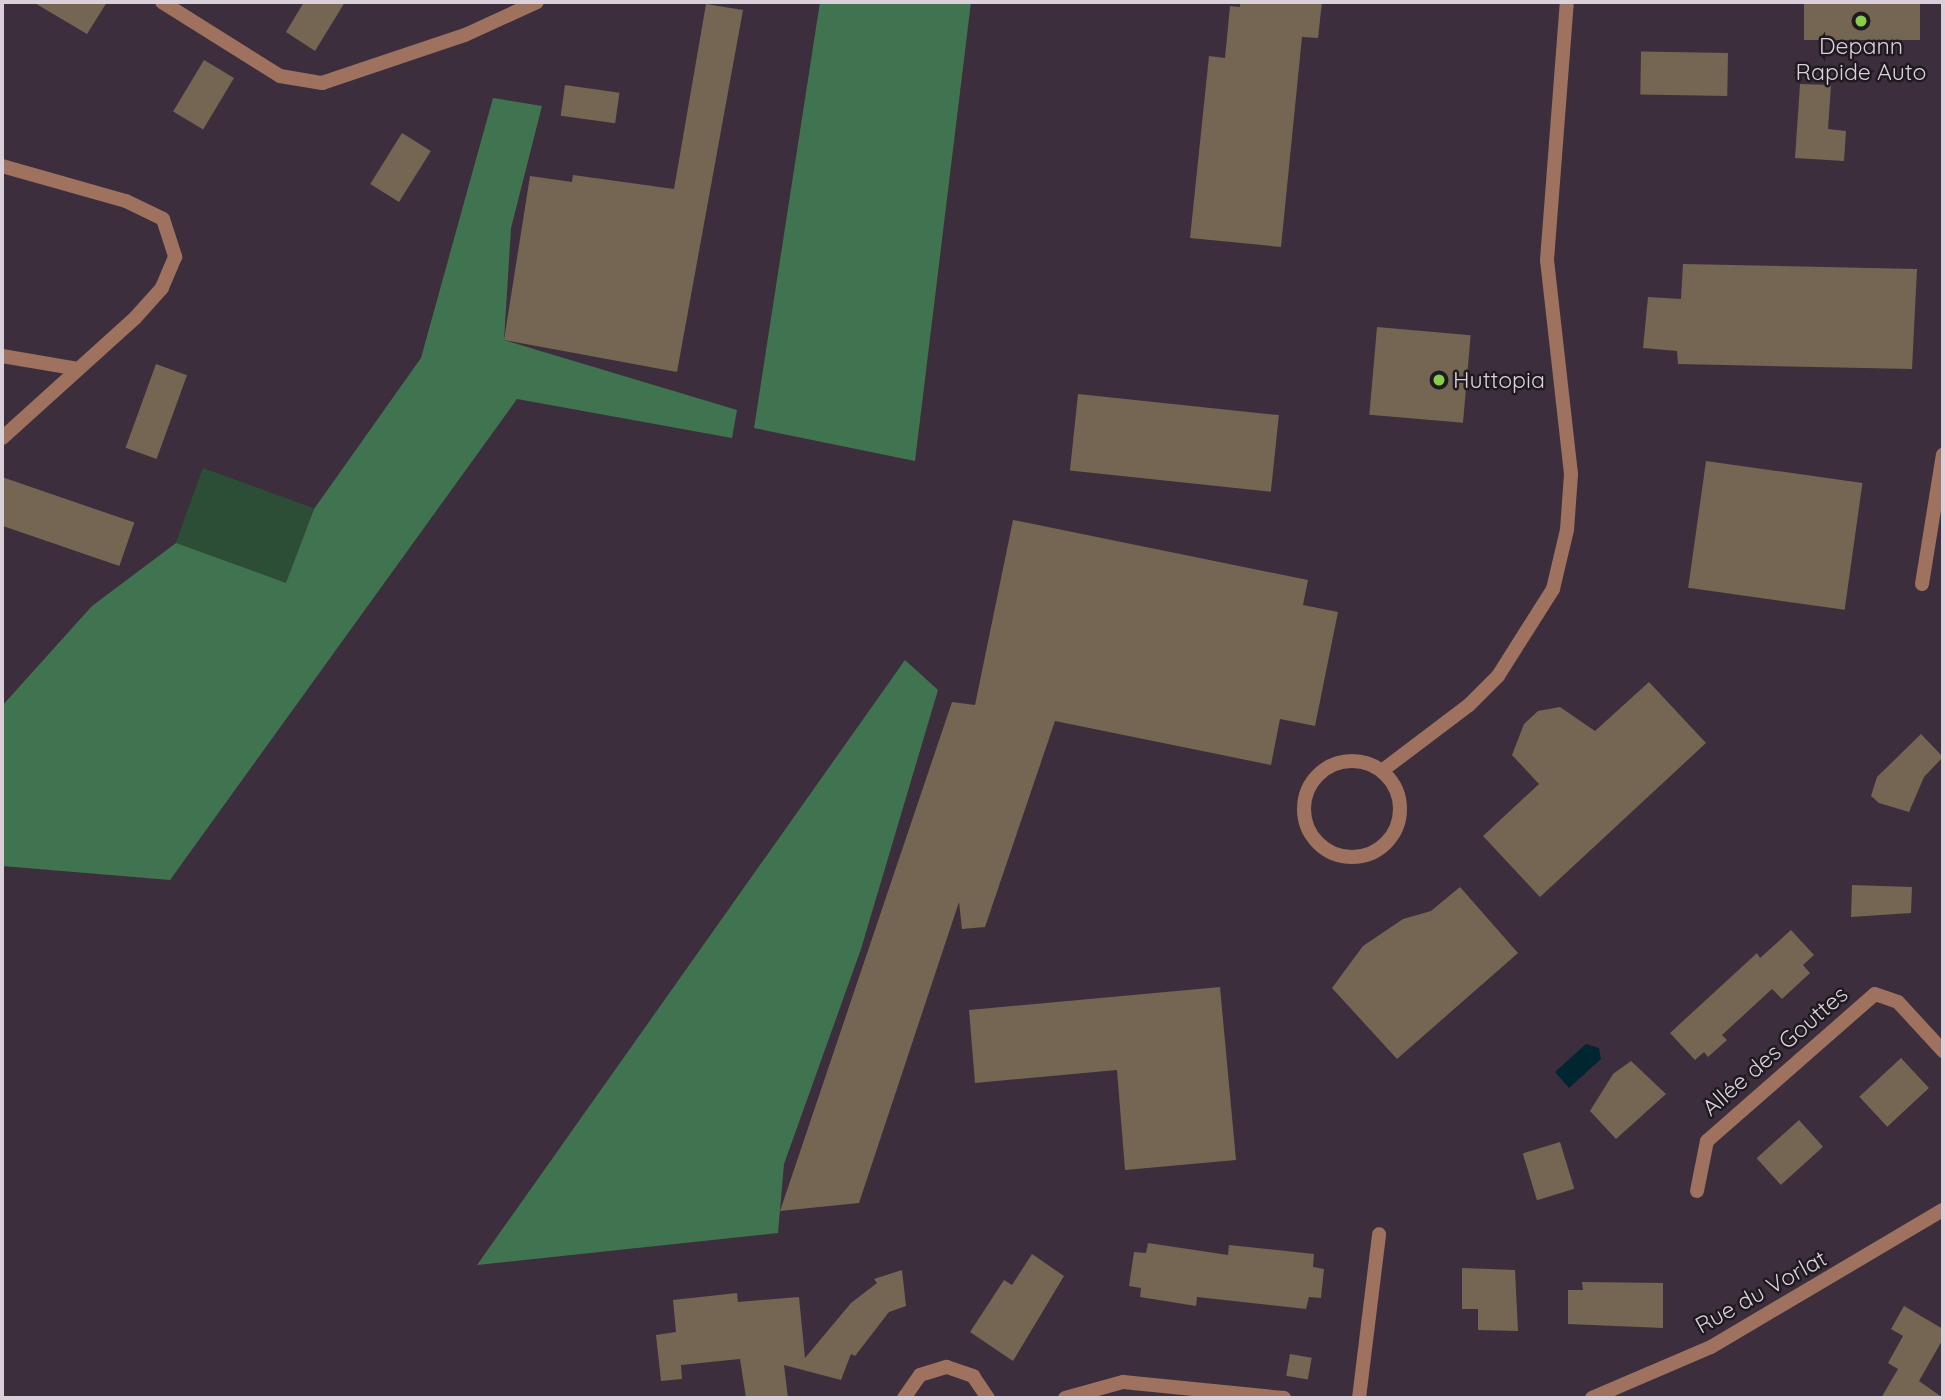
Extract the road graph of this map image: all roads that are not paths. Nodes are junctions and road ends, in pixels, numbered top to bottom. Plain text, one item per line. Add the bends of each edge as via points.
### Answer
1 (162, 2) edge
2 (537, 2) edge
3 (1567, 2) edge
4 (517, 3) edge
5 (2, 166) edge
6 (2, 356) edge
7 (78, 369) junction
8 (2, 438) edge
9 (1943, 454) edge
10 (1922, 584) dead end
11 (1383, 771) junction
12 (1943, 1051) edge
13 (1696, 1191) dead end
14 (1943, 1210) edge
15 (1379, 1234) dead end
16 (904, 1398) edge
17 (988, 1398) edge
18 (1065, 1398) edge
19 (1284, 1398) edge
20 (1359, 1398) edge
21 (1591, 1398) edge

1 - 4 street via 280,76 322,83 465,35
2 - 4 street
3 - 11 street via 1547,260 1571,474 1566,530 1553,589 1498,676 1469,705
5 - 7 street via 127,201 163,219 175,257 162,288
6 - 7 street
7 - 8 street
9 - 10 street
11 - 11 street via 1355,760 1326,768 1315,778 1305,799 1305,821 1323,847 1354,858 1371,854 1395,832 1400,799
12 - 13 street, Allée des Gouttes via 1898,1002 1875,993 1707,1141
14 - 21 street, Rue du Vorlat via 1711,1347
15 - 20 street
16 - 17 street via 920,1375 947,1367 973,1376
18 - 19 street via 1124,1382

